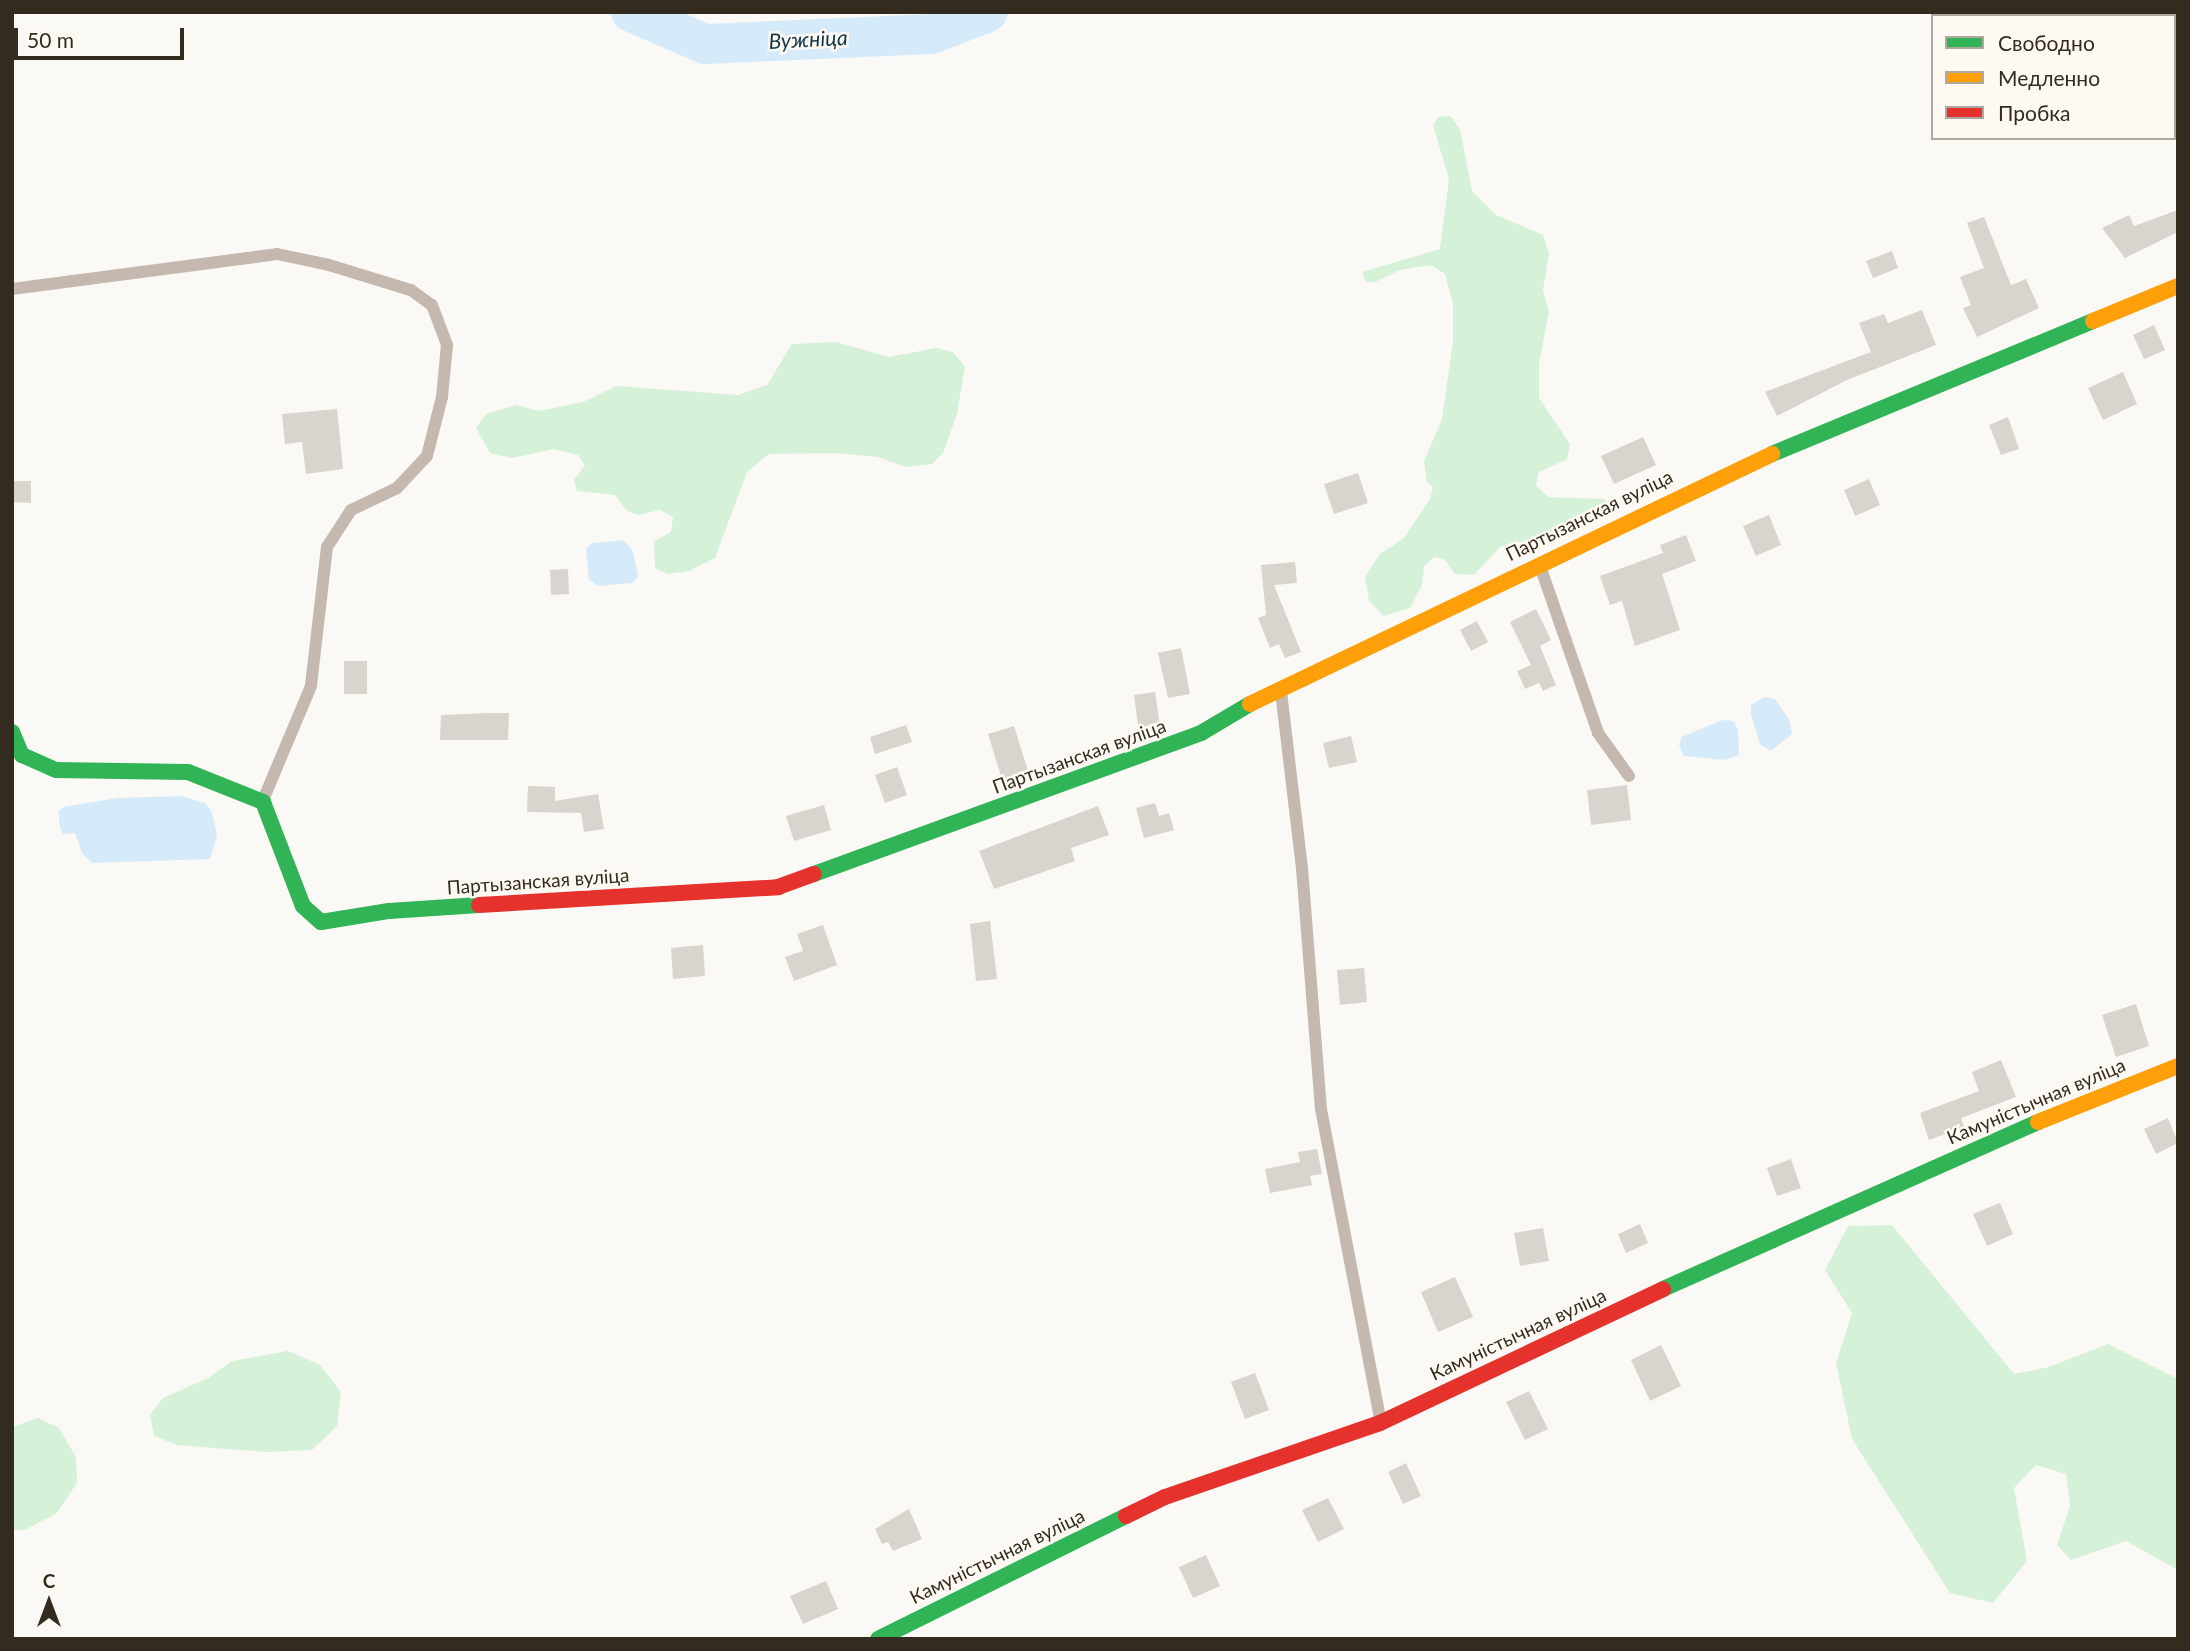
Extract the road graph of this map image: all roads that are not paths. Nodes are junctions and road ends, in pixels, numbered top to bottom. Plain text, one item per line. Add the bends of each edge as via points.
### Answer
1 (2178, 286) edge
2 (12, 289) edge
3 (1538, 563) junction
4 (1280, 686) junction
5 (12, 732) edge
6 (1629, 776) dead end
7 (262, 802) junction
8 (2178, 1066) edge
9 (1380, 1423) junction
10 (878, 1639) edge

1 - 3 street, Партызанская вуліца via 1714,478
2 - 7 lane via 277,254 411,290 432,305 447,345 442,397 427,456 397,488 351,510 327,547 311,686
3 - 4 street, Партызанская вуліца
3 - 6 lane via 1598,733
4 - 7 street, Партызанская вуліца via 1201,733 778,887 389,911 321,922 303,906
4 - 9 lane via 1302,869 1321,1110
5 - 7 street via 22,755 56,769 188,772
8 - 9 street, Камуністычная вуліца via 1725,1259
9 - 10 street, Камуністычная вуліца via 1165,1497

